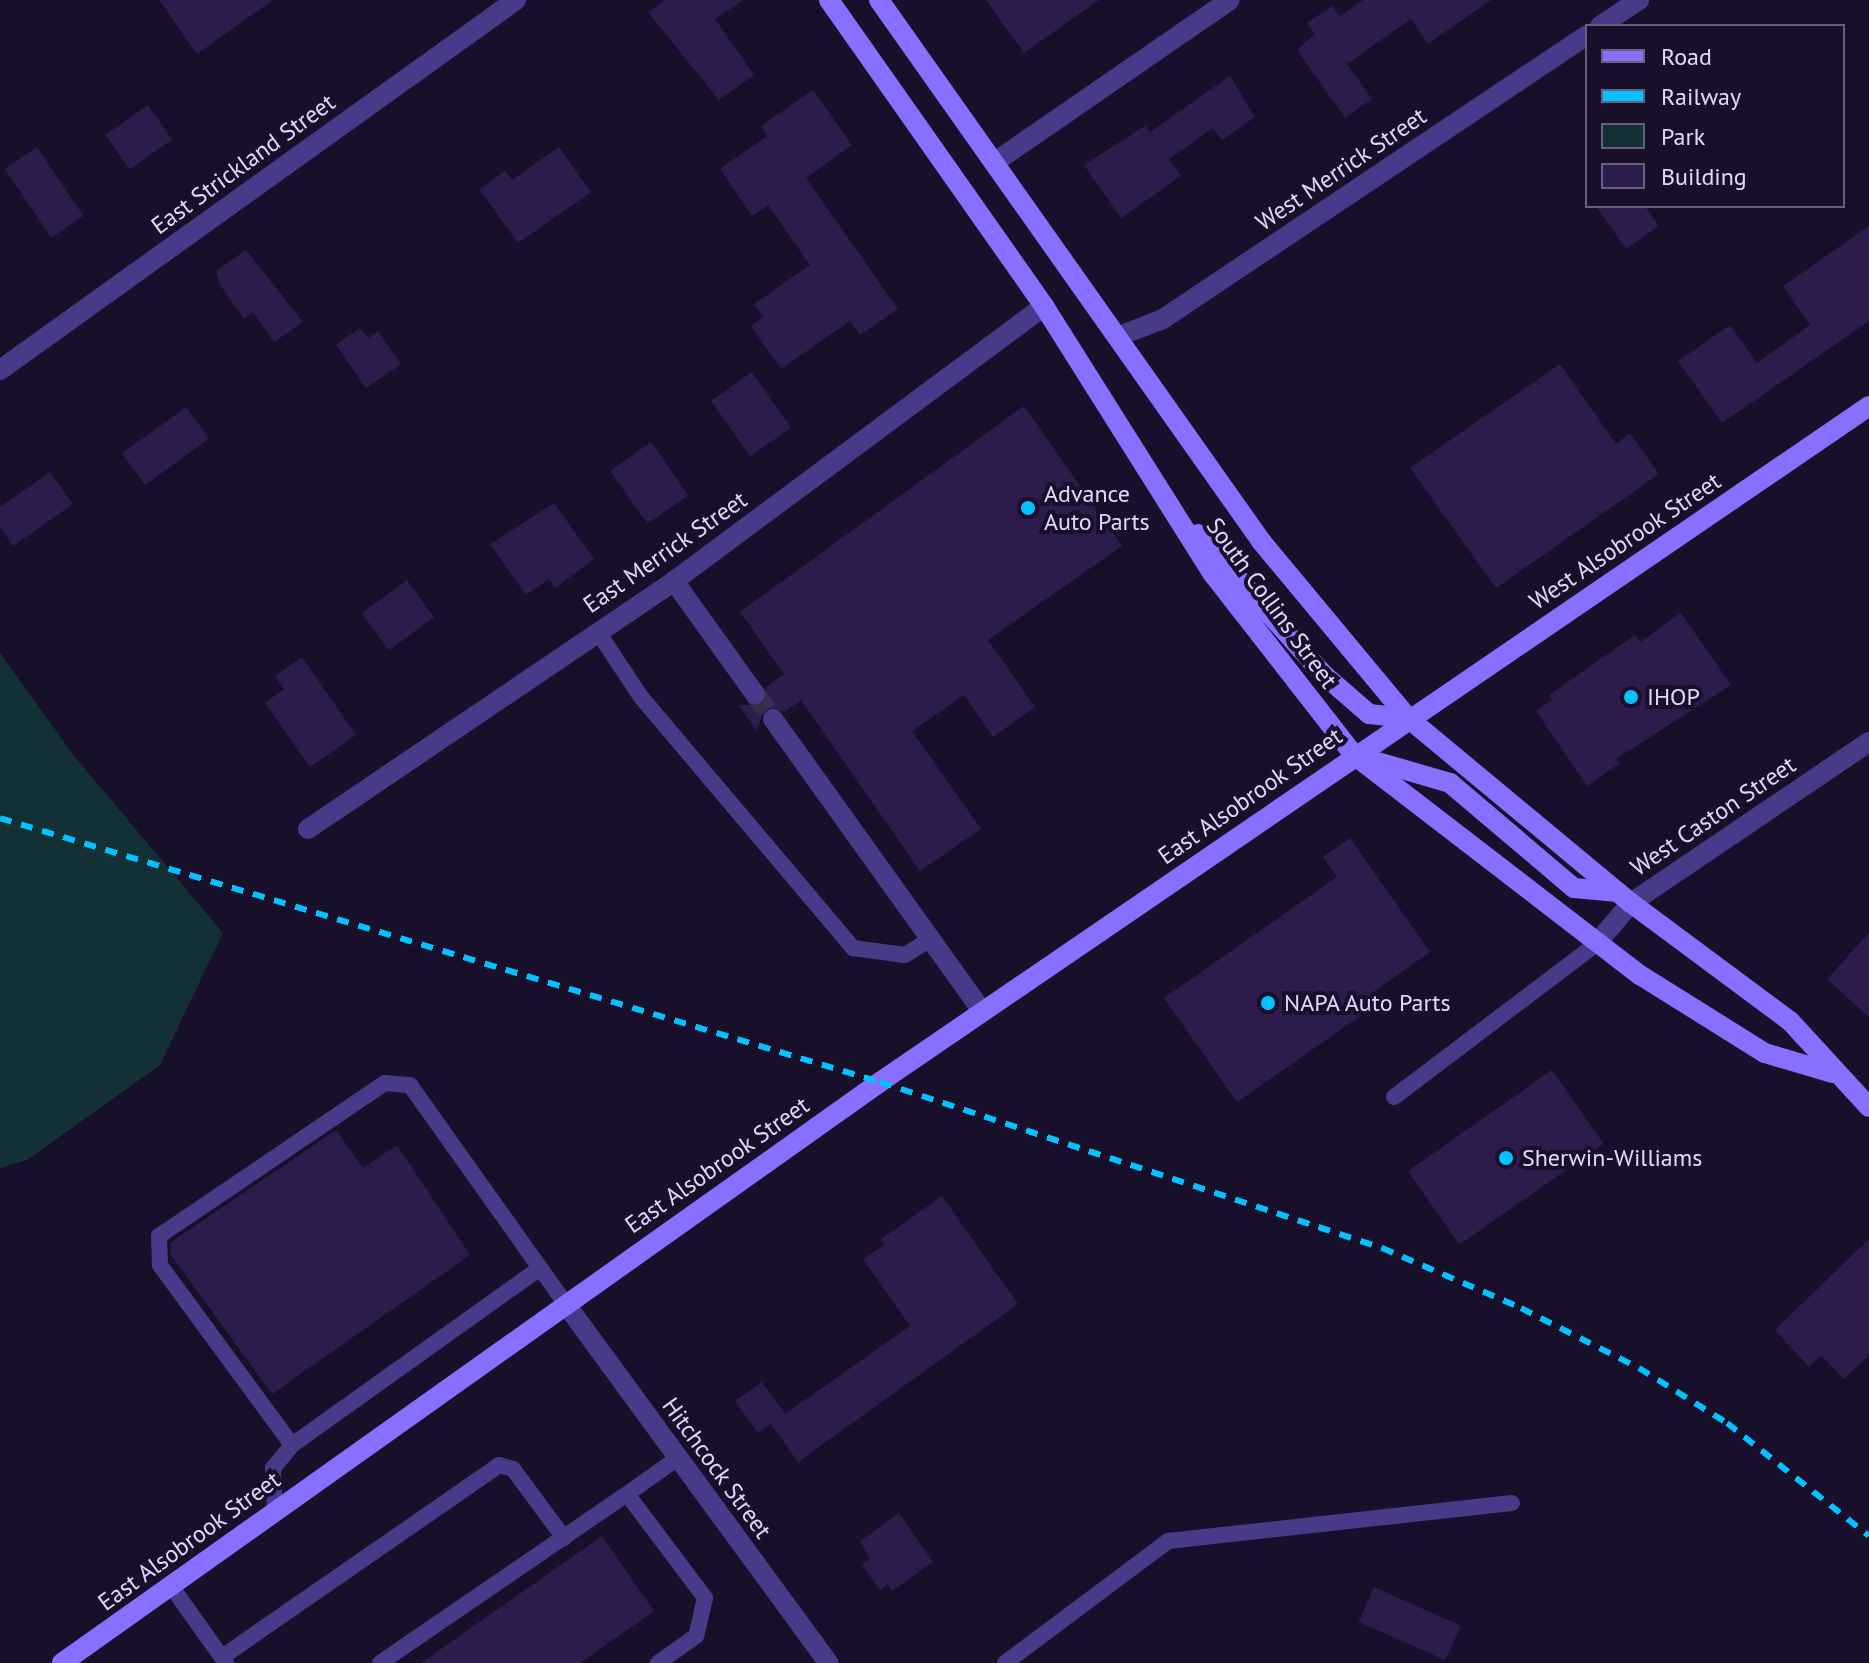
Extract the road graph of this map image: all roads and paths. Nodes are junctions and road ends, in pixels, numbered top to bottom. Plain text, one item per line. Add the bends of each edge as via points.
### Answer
1 (516, 0) edge
2 (829, 0) edge
3 (879, 0) edge
4 (1230, 0) edge
5 (1639, 0) edge
6 (1603, 24) edge
7 (1585, 36) edge
8 (995, 162) junction
9 (1044, 306) junction
10 (1119, 336) junction
11 (0, 370) edge
12 (1869, 406) edge
13 (1169, 505) junction
14 (674, 581) junction
15 (598, 632) junction
16 (755, 694) tunnel mouth
17 (1408, 718) junction
18 (773, 719) tunnel mouth
19 (1869, 742) edge
20 (1354, 755) junction
21 (308, 829) dead end
22 (1624, 898) junction
23 (931, 939) junction
24 (1596, 944) junction
25 (983, 1012) junction
26 (1832, 1073) junction
27 (1394, 1097) dead end
28 (1869, 1107) edge
29 (540, 1268) junction
30 (565, 1303) junction
31 (292, 1445) junction
32 (678, 1458) junction
33 (627, 1494) junction
34 (1512, 1503) dead end
35 (275, 1511) junction
36 (564, 1538) junction
37 (171, 1586) junction
38 (224, 1660) edge
39 (62, 1663) edge
40 (380, 1663) edge
41 (658, 1663) edge
42 (828, 1663) edge
43 (1005, 1663) edge

1 - 11 street, East Strickland Street
2 - 9 main road, South Collins Street
3 - 8 main road, South Collins Street
4 - 8 street
5 - 6 street
7 - 10 street, West Merrick Street via 1163,319
8 - 10 main road, South Collins Street
9 - 13 main road, South Collins Street
9 - 14 street, East Merrick Street
10 - 17 main road, South Collins Street via 1261,541
12 - 17 main road, West Alsobrook Street
13 - 17 main road via 1264,601 1323,674 1369,714
13 - 20 main road, South Collins Street via 1213,574
14 - 15 street, East Merrick Street
14 - 16 street
15 - 21 street, East Merrick Street
15 - 23 lane via 641,697 853,948 905,955
17 - 20 main road, East Alsobrook Street
17 - 22 main road, South Collins Street
18 - 23 street
19 - 22 street, West Caston Street
20 - 22 main road via 1450,783 1574,888
20 - 24 main road, South Collins Street
20 - 25 main road, East Alsobrook Street
22 - 24 street, West Caston Street
22 - 26 main road, South Collins Street via 1790,1021
23 - 25 street
24 - 26 main road, South Collins Street via 1765,1053
24 - 27 lane
25 - 30 main road, East Alsobrook Street
26 - 28 main road, South Collins Street
29 - 30 lane
29 - 31 lane
29 - 31 lane via 410,1085 385,1083 159,1236 160,1265
30 - 32 street, Hitchcock Street
30 - 35 main road, East Alsobrook Street
31 - 35 lane via 273,1468
32 - 33 lane
32 - 42 street, Hitchcock Street
33 - 36 lane
33 - 41 lane via 705,1598 696,1636
34 - 43 lane via 1168,1541
35 - 37 main road, East Alsobrook Street
36 - 38 lane via 513,1469 499,1465
36 - 40 lane
37 - 38 lane
37 - 39 main road, East Alsobrook Street

